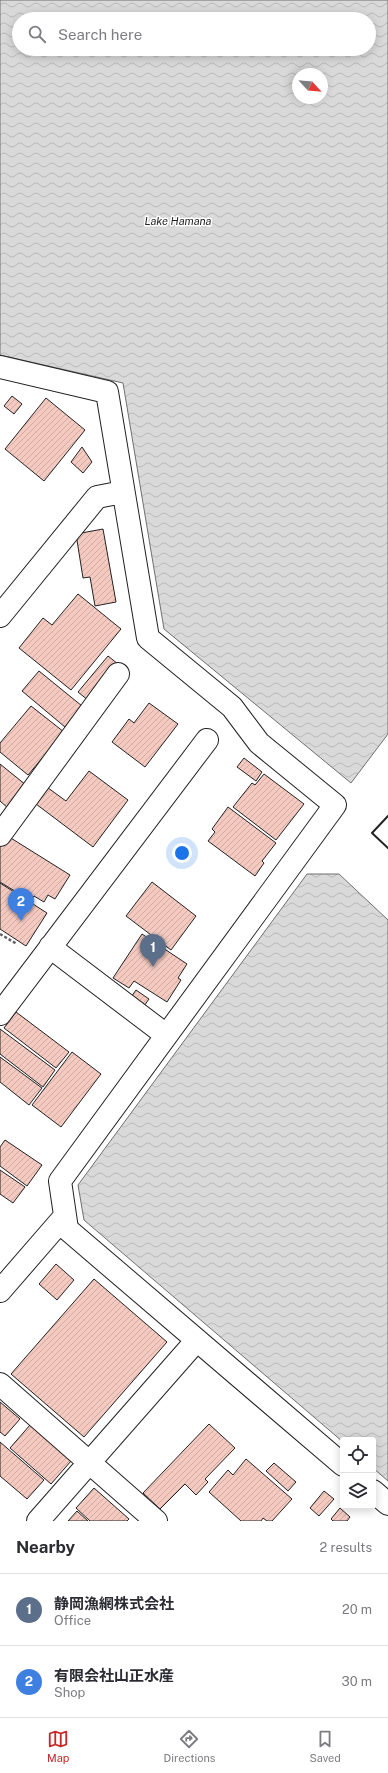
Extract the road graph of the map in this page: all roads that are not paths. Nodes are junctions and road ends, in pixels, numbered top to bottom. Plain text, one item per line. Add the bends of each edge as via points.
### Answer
1 (0, 368) edge
2 (123, 492) junction
3 (0, 616) edge
4 (118, 674) dead end
5 (207, 740) dead end
6 (0, 835) edge
7 (50, 947) junction
8 (0, 1014) edge
9 (166, 1035) junction
10 (65, 1216) junction
11 (0, 1291) edge
12 (197, 1340) junction
13 (0, 1384) edge
14 (89, 1462) junction
15 (340, 1462) edge
16 (376, 1494) edge
17 (388, 1504) edge
18 (38, 1521) edge
19 (156, 1521) edge

1 - 2 street via 106,392
2 - 3 street via 97,497
2 - 9 street via 148,638 232,708 259,743 335,805
4 - 6 street
5 - 7 street
7 - 8 street
7 - 9 street
9 - 10 street via 60,1181
10 - 11 street
10 - 12 street via 67,1229
12 - 14 street
12 - 15 street
13 - 14 street
14 - 18 street
14 - 19 street
16 - 17 street

